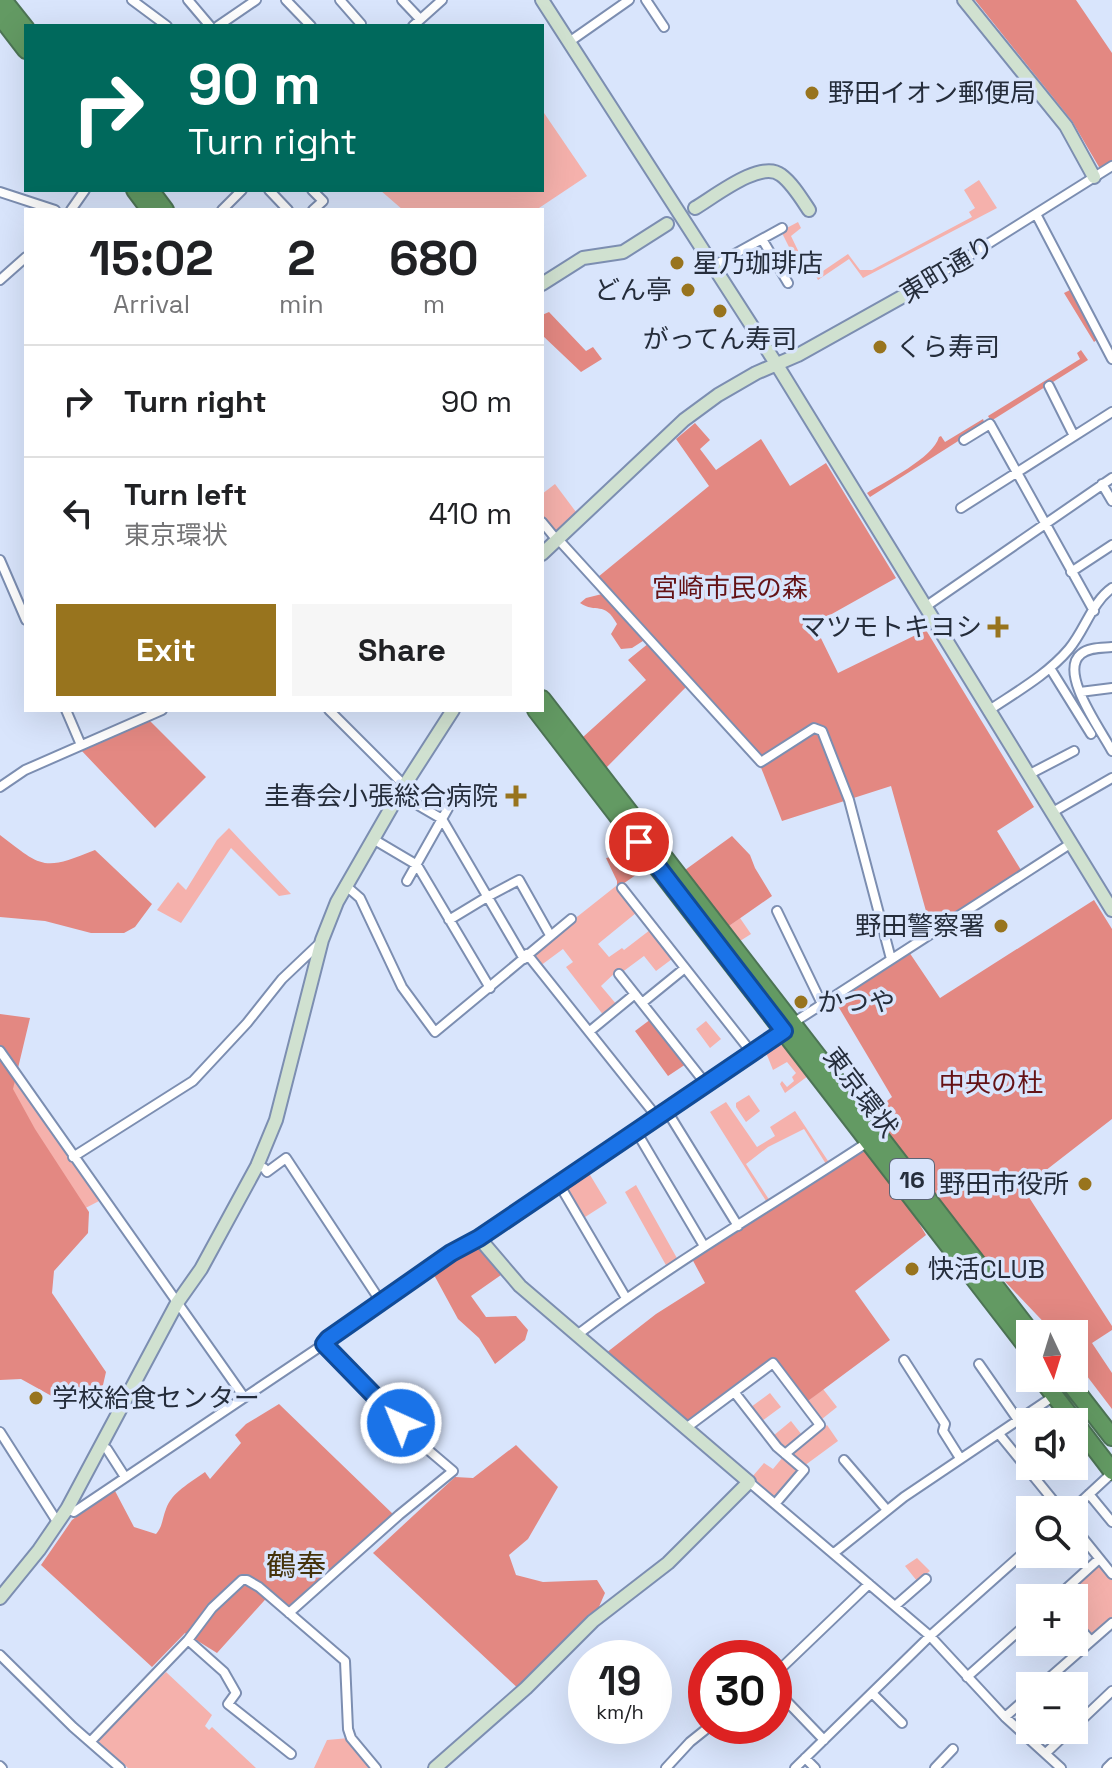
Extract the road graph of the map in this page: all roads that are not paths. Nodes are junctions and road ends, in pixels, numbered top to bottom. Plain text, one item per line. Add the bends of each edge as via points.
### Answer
1 (3, 0) edge
2 (132, 0) edge
3 (188, 0) edge
4 (256, 0) edge
5 (286, 0) edge
6 (340, 0) edge
7 (402, 0) edge
8 (442, 0) edge
9 (542, 0) edge
10 (629, 0) edge
11 (646, 0) edge
12 (964, 0) edge
13 (0, 16) edge
14 (417, 23) edge
15 (164, 24) edge
16 (208, 24) edge
17 (221, 24) edge
18 (309, 24) edge
19 (361, 24) edge
20 (24, 26) edge
21 (664, 27) dead end
22 (569, 42) junction
23 (24, 47) edge
24 (1112, 166) edge
25 (1094, 177) junction
26 (0, 192) edge
27 (239, 192) edge
28 (271, 192) edge
29 (314, 192) edge
30 (49, 208) edge
31 (224, 208) edge
32 (286, 208) edge
33 (315, 208) edge
34 (695, 208) dead end
35 (809, 210) dead end
36 (1036, 214) junction
37 (667, 224) dead end
38 (782, 228) dead end
39 (762, 239) junction
40 (24, 260) edge
41 (713, 266) junction
42 (0, 280) edge
43 (544, 283) edge
44 (788, 283) dead end
45 (916, 289) joint
46 (1112, 359) edge
47 (777, 365) junction
48 (1049, 386) dead end
49 (1112, 412) edge
50 (1074, 436) junction
51 (964, 440) dead end
52 (1016, 473) junction
53 (1112, 478) edge
54 (1102, 484) junction
55 (1112, 501) edge
56 (961, 508) dead end
57 (544, 524) edge
58 (1045, 525) junction
59 (556, 538) junction
60 (1112, 545) edge
61 (544, 552) edge
62 (0, 560) edge
63 (1071, 572) junction
64 (1112, 588) edge
65 (925, 607) junction
66 (1094, 611) junction
67 (24, 615) edge
68 (1112, 647) edge
69 (1050, 668) junction
70 (1112, 688) edge
71 (1080, 692) junction
72 (544, 702) edge
73 (988, 711) junction
74 (67, 712) edge
75 (157, 712) edge
76 (331, 712) edge
77 (452, 712) edge
78 (538, 712) edge
79 (1091, 734) dead end
80 (81, 745) junction
81 (1074, 751) dead end
82 (1112, 751) edge
83 (1028, 775) junction
84 (1112, 778) edge
85 (0, 787) edge
86 (402, 790) junction
87 (451, 803) dead end
88 (1051, 813) junction
89 (442, 819) junction
90 (373, 839) junction
91 (1070, 844) junction
92 (417, 865) junction
93 (407, 881) dead end
94 (345, 885) junction
95 (622, 888) dead end
96 (487, 897) junction
97 (1112, 910) edge
98 (777, 911) dead end
99 (571, 919) dead end
100 (449, 920) junction
101 (550, 935) junction
102 (322, 940) junction
103 (526, 956) junction
104 (891, 959) junction
105 (685, 968) junction
106 (619, 974) dead end
107 (490, 988) junction
108 (635, 994) junction
109 (642, 1003) junction
110 (822, 1004) junction
111 (789, 1027) junction
112 (590, 1031) junction
113 (0, 1051) edge
114 (752, 1053) junction
115 (706, 1084) junction
116 (662, 1114) junction
117 (636, 1131) junction
118 (868, 1142) junction
119 (73, 1157) junction
120 (257, 1166) junction
121 (559, 1184) junction
122 (922, 1211) junction
123 (738, 1226) junction
124 (479, 1238) junction
125 (704, 1246) junction
126 (991, 1280) junction
127 (626, 1298) junction
128 (381, 1302) junction
129 (177, 1303) junction
130 (1021, 1320) edge
131 (1030, 1320) edge
132 (1016, 1333) edge
133 (577, 1335) junction
134 (324, 1344) junction
135 (1016, 1346) edge
136 (904, 1360) dead end
137 (979, 1364) dead end
138 (1088, 1391) edge
139 (1052, 1392) edge
140 (1062, 1392) edge
141 (1077, 1392) edge
142 (735, 1393) junction
143 (1054, 1395) junction
144 (244, 1397) junction
145 (1035, 1408) edge
146 (1016, 1417) edge
147 (1016, 1421) edge
148 (1112, 1422) edge
149 (686, 1428) junction
150 (0, 1432) edge
151 (999, 1434) junction
152 (1112, 1437) edge
153 (101, 1446) junction
154 (785, 1454) junction
155 (1112, 1457) edge
156 (960, 1458) junction
157 (844, 1460) dead end
158 (1112, 1472) edge
159 (125, 1477) junction
160 (749, 1482) junction
161 (1089, 1494) joint
162 (1050, 1496) edge
163 (775, 1504) junction
164 (67, 1509) junction
165 (887, 1510) junction
166 (1112, 1522) edge
167 (58, 1523) junction
168 (1088, 1545) edge
169 (834, 1553) junction
170 (1016, 1559) edge
171 (1099, 1559) junction
172 (1112, 1574) edge
173 (926, 1579) dead end
174 (869, 1584) junction
175 (1071, 1584) edge
176 (0, 1598) edge
177 (895, 1606) junction
178 (289, 1613) junction
179 (1112, 1623) edge
180 (1016, 1633) edge
181 (930, 1636) junction
182 (1088, 1638) edge
183 (188, 1640) junction
184 (1091, 1641) junction
185 (0, 1655) edge
186 (792, 1658) edge
187 (1056, 1672) edge
188 (967, 1677) junction
189 (1112, 1691) edge
190 (872, 1693) junction
191 (792, 1707) edge
192 (1016, 1707) edge
193 (1088, 1713) edge
194 (1005, 1717) junction
195 (902, 1723) dead end
196 (824, 1740) junction
197 (91, 1741) junction
198 (688, 1744) edge
199 (1055, 1744) edge
200 (953, 1749) dead end
201 (1046, 1753) junction
202 (291, 1754) dead end
203 (805, 1758) junction
204 (1112, 1763) edge
205 (1055, 1766) edge
206 (120, 1768) edge
207 (376, 1768) edge
208 (435, 1768) edge
209 (666, 1768) edge
210 (795, 1768) edge
211 (815, 1768) edge
212 (935, 1768) edge
213 (1107, 1768) edge

1 - 20 highway
2 - 15 street
3 - 16 street
4 - 17 street
5 - 18 street
6 - 19 street
7 - 14 street
8 - 14 street
9 - 22 street
10 - 22 street
11 - 21 street
12 - 25 street via 1066,126
13 - 23 highway
22 - 41 street
24 - 25 street, 東町通り
25 - 36 street, 東町通り
26 - 30 street
27 - 31 street
28 - 32 street
29 - 33 street via 323,201
34 - 35 street via 753,173 768,170 780,174
36 - 45 street, 東町通り
36 - 46 street
37 - 43 street via 623,252 583,258
38 - 39 street
39 - 41 street
39 - 44 street
40 - 42 street
41 - 47 street
45 - 47 street, 東町通り
47 - 59 street, 東町通り via 718,395 684,420
47 - 65 street
48 - 50 street
49 - 50 street
50 - 52 street
51 - 52 street via 990,424
52 - 56 street
52 - 58 street
53 - 54 street
54 - 55 street
54 - 58 street
57 - 59 street
58 - 63 street
58 - 65 street
59 - 61 street, 東町通り
59 - 104 street via 761,762 814,728 822,731 845,789
60 - 63 street
62 - 67 street
63 - 66 street
64 - 66 street via 1098,599
65 - 73 street
66 - 69 street
68 - 71 street via 1091,649 1076,660 1073,675
69 - 73 street
69 - 79 street
70 - 71 street
71 - 82 street
72 - 111 highway, 東京環状 / 16
73 - 83 street
74 - 80 street
75 - 80 street
76 - 86 street
77 - 86 street
78 - 111 highway, 東京環状 / 16
80 - 85 street
81 - 83 street
83 - 88 street
84 - 88 street
86 - 89 street
86 - 90 street
87 - 89 street
88 - 91 street
89 - 92 street
89 - 96 street
90 - 92 street
90 - 94 street
91 - 97 street
91 - 104 street
92 - 93 street
92 - 100 street
94 - 102 street
94 - 107 street via 360,898 402,987 435,1032
95 - 105 street
96 - 100 street
96 - 101 street via 519,880
96 - 103 street
98 - 110 street
99 - 101 street
100 - 107 street
101 - 103 street
102 - 119 street via 193,1081
102 - 120 street via 276,1120
103 - 107 street
103 - 112 street
104 - 110 street
105 - 109 street
105 - 114 street
106 - 108 street
108 - 109 street
108 - 112 street
109 - 115 street
110 - 111 street
111 - 114 street
111 - 118 highway, 東京環状 / 16
111 - 126 highway, 東京環状 / 16
112 - 116 street
113 - 119 street
114 - 115 street
115 - 116 street
116 - 117 street
116 - 123 street
117 - 121 street
117 - 125 street
118 - 122 highway, 東京環状 / 16
118 - 123 street
119 - 129 street
120 - 128 street via 267,1172 286,1158
120 - 129 street
121 - 124 street
121 - 127 street
122 - 132 highway, 東京環状 / 16
122 - 135 highway, 16
123 - 125 street
124 - 128 street
124 - 133 street via 520,1286
125 - 127 street
126 - 130 highway, 東京環状 / 16
126 - 131 highway, 16
127 - 133 street
128 - 134 street
129 - 144 street
129 - 153 street
133 - 149 street
134 - 144 street
134 - 178 street via 453,1471
136 - 156 street
137 - 146 street
138 - 148 highway
139 - 143 highway
140 - 155 highway
141 - 152 highway
142 - 149 street
142 - 154 street
142 - 154 street via 773,1363 820,1425
143 - 145 street
143 - 158 highway
144 - 159 street
147 - 151 street
149 - 160 street
150 - 167 street
151 - 156 street
151 - 162 street
153 - 159 street
153 - 164 street
154 - 163 street via 804,1470
156 - 165 street
157 - 165 street
158 - 161 street
159 - 164 street via 74,1512
160 - 163 street
160 - 208 street via 668,1563 593,1621
161 - 166 street
163 - 169 street
164 - 167 street
165 - 169 street
167 - 176 street
168 - 171 street
169 - 174 street
170 - 181 street
171 - 172 street
171 - 175 street
173 - 177 street
174 - 177 street
174 - 186 street
177 - 181 street
178 - 183 street via 259,1587 242,1580
178 - 207 street via 345,1661 348,1729
179 - 184 street
180 - 188 street
181 - 188 street
181 - 190 street
182 - 184 street
183 - 197 street
183 - 202 street via 224,1672 236,1693 228,1704
184 - 187 street
185 - 197 street
188 - 194 street
189 - 193 street
190 - 195 street
190 - 196 street
191 - 196 street
192 - 194 street
194 - 201 street
196 - 203 street
197 - 206 street
198 - 209 street
199 - 201 street
200 - 212 street
201 - 205 street
203 - 210 street
203 - 211 street
204 - 213 street

